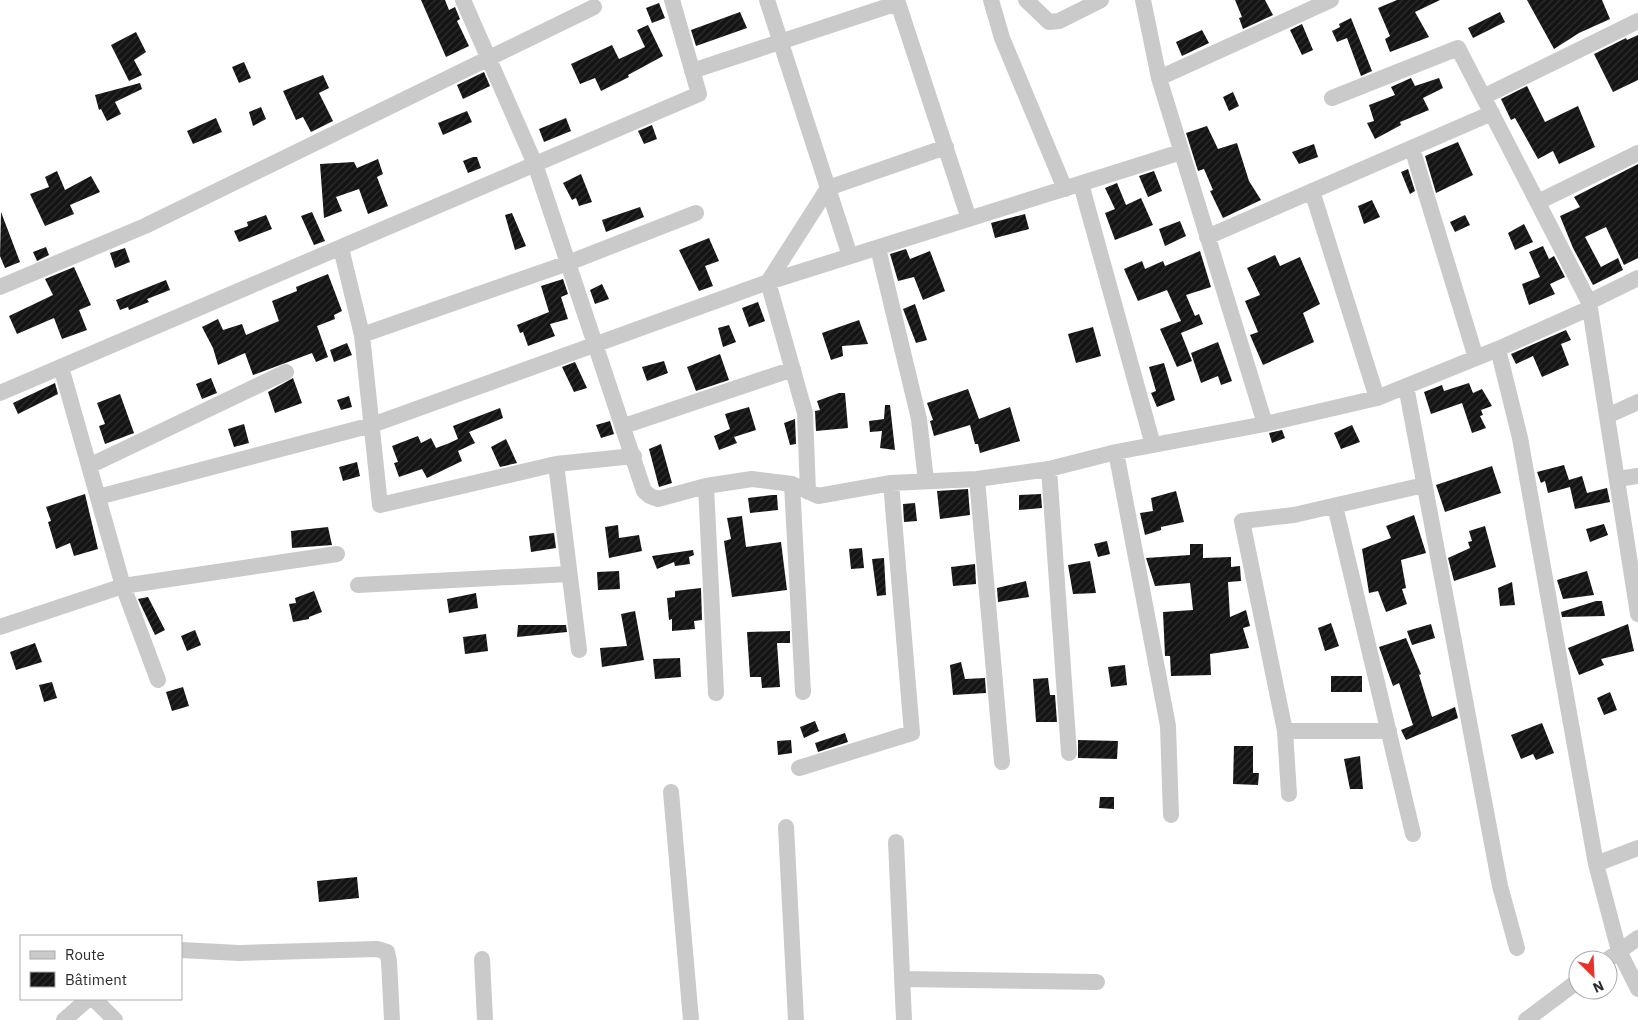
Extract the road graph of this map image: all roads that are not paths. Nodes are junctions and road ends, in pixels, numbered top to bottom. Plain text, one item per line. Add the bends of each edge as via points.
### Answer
1 (464, 0) edge
2 (672, 0) edge
3 (767, 0) edge
4 (991, 0) edge
5 (1026, 0) edge
6 (1101, 0) edge
7 (1144, 0) edge
8 (1332, 0) edge
9 (898, 1) edge
10 (594, 7) dead end
11 (1638, 21) edge
12 (781, 42) junction
13 (489, 58) junction
14 (692, 71) junction
15 (1159, 78) junction
16 (1483, 97) junction
17 (1332, 98) dead end
18 (1492, 113) junction
19 (946, 147) junction
20 (1412, 148) junction
21 (1182, 152) junction
22 (1638, 153) edge
23 (535, 164) junction
24 (1081, 184) junction
25 (828, 188) junction
26 (1065, 189) junction
27 (1312, 191) junction
28 (1538, 202) junction
29 (696, 213) dead end
30 (969, 219) junction
31 (1207, 237) junction
32 (341, 248) junction
33 (878, 248) junction
34 (850, 256) junction
35 (568, 263) junction
36 (1638, 278) edge
37 (768, 282) junction
38 (0, 287) edge
39 (1590, 305) junction
40 (362, 335) junction
41 (596, 344) junction
42 (1498, 349) junction
43 (1476, 358) junction
44 (61, 367) junction
45 (792, 369) junction
46 (286, 372) dead end
47 (1406, 386) junction
48 (0, 393) edge
49 (1377, 398) junction
50 (1638, 402) edge
51 (1607, 416) junction
52 (1265, 424) junction
53 (372, 425) junction
54 (624, 426) junction
55 (1153, 445) junction
56 (1116, 452) junction
57 (634, 456) junction
58 (556, 464) junction
59 (89, 466) junction
60 (1049, 469) junction
61 (1638, 476) edge
62 (977, 479) junction
63 (1617, 479) junction
64 (926, 481) junction
65 (891, 483) junction
66 (792, 484) junction
67 (1424, 485) junction
68 (706, 486) junction
69 (808, 492) junction
70 (98, 497) junction
71 (1335, 506) junction
72 (337, 554) dead end
73 (569, 574) junction
74 (358, 585) dead end
75 (124, 586) junction
76 (1638, 614) edge
77 (0, 627) edge
78 (579, 650) dead end
79 (158, 680) dead end
80 (803, 692) dead end
81 (716, 693) dead end
82 (1285, 730) junction
83 (1389, 731) junction
84 (1069, 753) dead end
85 (1002, 762) dead end
86 (799, 768) dead end
87 (671, 792) dead end
88 (1288, 794) dead end
89 (1171, 815) dead end
90 (786, 827) dead end
91 (1414, 834) dead end
92 (896, 842) dead end
93 (1638, 848) edge
94 (1596, 864) junction
95 (1638, 938) edge
96 (1517, 948) dead end
97 (182, 950) edge
98 (1612, 950) edge
99 (1618, 952) edge
100 (482, 959) dead end
101 (1618, 962) edge
102 (902, 979) junction
103 (1097, 982) dead end
104 (1568, 988) edge
105 (1638, 989) edge
106 (87, 1000) edge
107 (95, 1000) edge
108 (64, 1020) edge
109 (115, 1020) edge
110 (392, 1020) edge
111 (485, 1020) edge
112 (691, 1020) edge
113 (796, 1020) edge
114 (904, 1020) edge
115 (1526, 1020) edge

1 - 13 street
2 - 14 street
3 - 12 street
4 - 26 street via 1002,38
5 - 6 street via 1049,22 1059,21
7 - 15 street
8 - 15 street
9 - 12 street
9 - 19 street
10 - 13 street
11 - 16 street
12 - 14 street
12 - 25 street
13 - 23 street
13 - 38 street via 145,226
14 - 23 street via 699,94
15 - 21 street
16 - 17 street via 1458,48
16 - 18 street
18 - 20 street
18 - 28 street
19 - 25 street
19 - 30 street
20 - 27 street
20 - 43 street
21 - 24 street
21 - 31 street
22 - 28 street
23 - 32 street
23 - 35 street
24 - 26 street
24 - 55 street
25 - 34 street
25 - 37 street
26 - 30 street
27 - 31 street
27 - 49 street
28 - 39 street
29 - 35 street
30 - 33 street
31 - 52 street
32 - 40 street
32 - 44 street
33 - 34 street
33 - 64 street via 919,419
34 - 37 street
35 - 40 street
35 - 41 street
36 - 39 street
37 - 41 street
37 - 45 street
39 - 42 street
39 - 51 street
40 - 53 street
41 - 53 street
41 - 54 street
42 - 43 street
42 - 94 street via 1520,438
43 - 47 street
44 - 48 street
44 - 59 street
45 - 54 street
45 - 69 street via 805,413
46 - 59 street
47 - 49 street
47 - 67 street
49 - 52 street
50 - 51 street
51 - 63 street
52 - 55 street
53 - 58 street via 380,505
53 - 70 street
54 - 57 street
55 - 56 street
56 - 60 street
56 - 89 street via 1168,726
57 - 58 street
57 - 68 street via 644,490 650,496 658,499
58 - 73 street
59 - 70 street
60 - 62 street
60 - 84 street
61 - 63 street
62 - 64 street
62 - 85 street
63 - 76 street
64 - 65 street
65 - 69 street via 818,496
65 - 86 street via 912,733
66 - 68 street via 752,479
66 - 69 street
66 - 80 street
67 - 71 street
67 - 96 street via 1500,886
68 - 81 street
70 - 75 street
71 - 82 street via 1294,516 1242,521
71 - 83 street
72 - 75 street
73 - 74 street
73 - 78 street
75 - 77 street
75 - 79 street
82 - 83 street
82 - 88 street
83 - 91 street
87 - 112 street
90 - 113 street
92 - 102 street
93 - 94 street
94 - 98 street
95 - 99 street
97 - 110 street via 238,953 377,949 386,952 389,961
100 - 111 street
101 - 105 street
102 - 103 street
102 - 114 street
104 - 115 street
106 - 108 street
107 - 109 street

